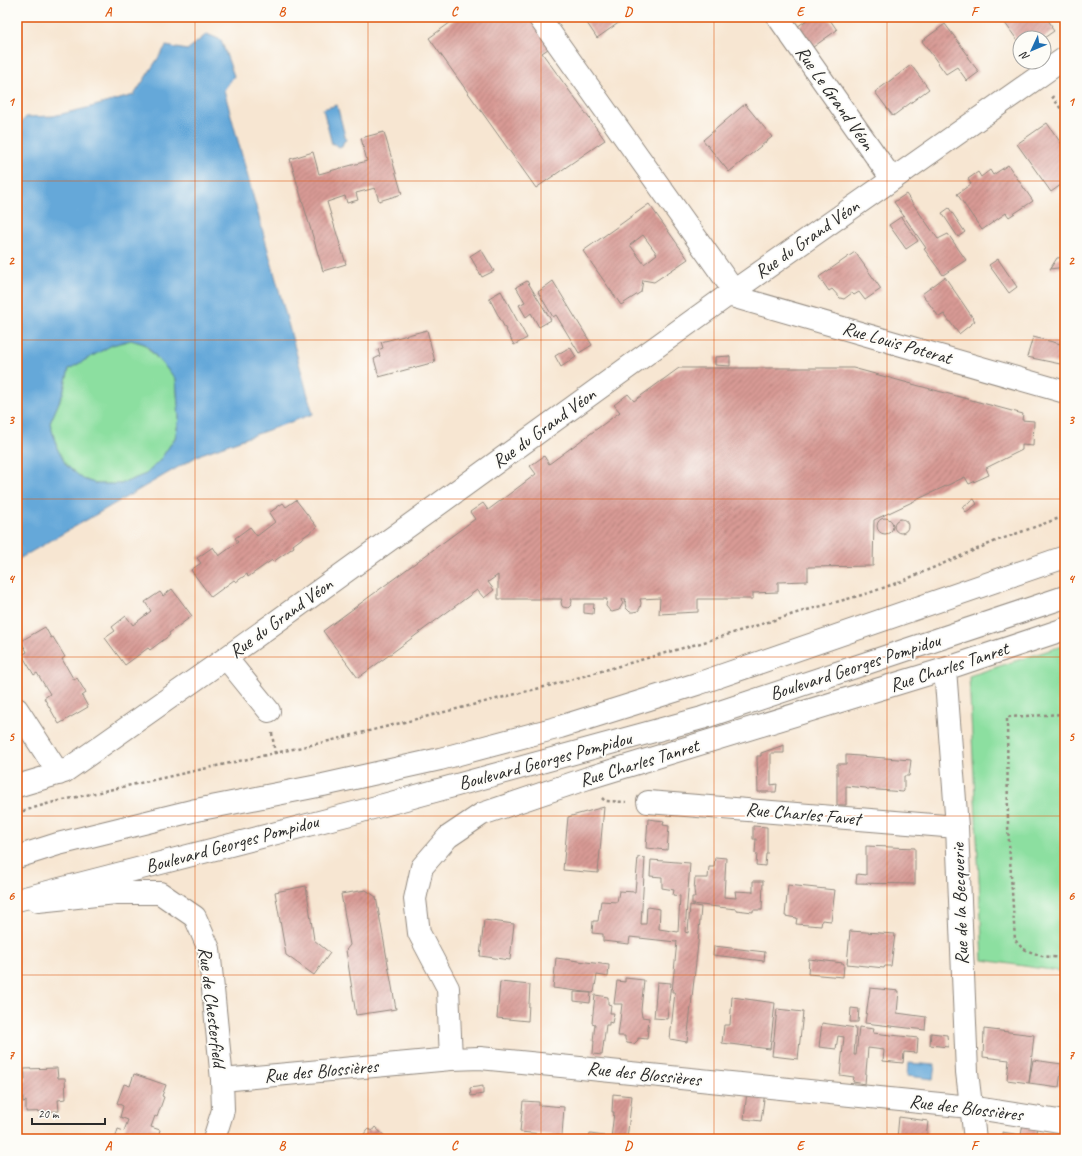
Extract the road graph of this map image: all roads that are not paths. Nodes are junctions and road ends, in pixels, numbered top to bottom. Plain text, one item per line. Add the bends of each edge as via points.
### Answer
1 (539, 17) edge
2 (778, 17) edge
3 (1065, 58) edge
4 (892, 179) junction
5 (731, 293) junction
6 (1065, 392) edge
7 (1065, 557) edge
8 (1065, 597) edge
9 (1065, 629) edge
10 (226, 658) junction
11 (945, 669) junction
12 (17, 709) edge
13 (269, 711) dead end
14 (59, 774) junction
15 (17, 786) edge
16 (648, 802) road end
17 (958, 827) junction
18 (58, 844) junction
19 (17, 851) edge
20 (17, 857) edge
21 (17, 900) edge
22 (17, 904) edge
23 (451, 1059) junction
24 (222, 1080) junction
25 (970, 1106) junction
26 (1065, 1122) edge
27 (214, 1139) edge
28 (975, 1139) edge

1 - 5 street
2 - 4 street, Rue Le Grand Véon
3 - 4 street, Rue du Grand Véon
4 - 5 street, Rue du Grand Véon
5 - 6 street, Rue Louis Poterat
5 - 10 street, Rue du Grand Véon
7 - 18 street, Boulevard Georges Pompidou via 700,684 560,727 440,759 196,810
8 - 21 street, Boulevard Georges Pompidou via 702,718 350,814
9 - 11 street, Rue Charles Tanret
10 - 13 street
10 - 14 street, Rue du Grand Véon
11 - 17 street, Rue de la Becquerie
11 - 23 street, Rue Charles Tanret via 588,778 482,814 448,837 422,867 415,899 419,933 448,988
12 - 14 street
14 - 15 street, Rue du Grand Véon
16 - 17 street, Rue Charles Favet
17 - 25 street, Rue de la Becquerie via 966,1072
18 - 19 street, Boulevard Georges Pompidou
18 - 20 street, Boulevard Georges Pompidou
22 - 24 street, Rue de Chesterfield via 116,893 160,893 195,918 208,949
23 - 24 street, Rue des Blossières
23 - 25 street, Rue des Blossières via 480,1058
24 - 27 street, Rue de Chesterfield via 223,1110
25 - 26 street, Rue des Blossières
25 - 28 street, Rue de la Becquerie

